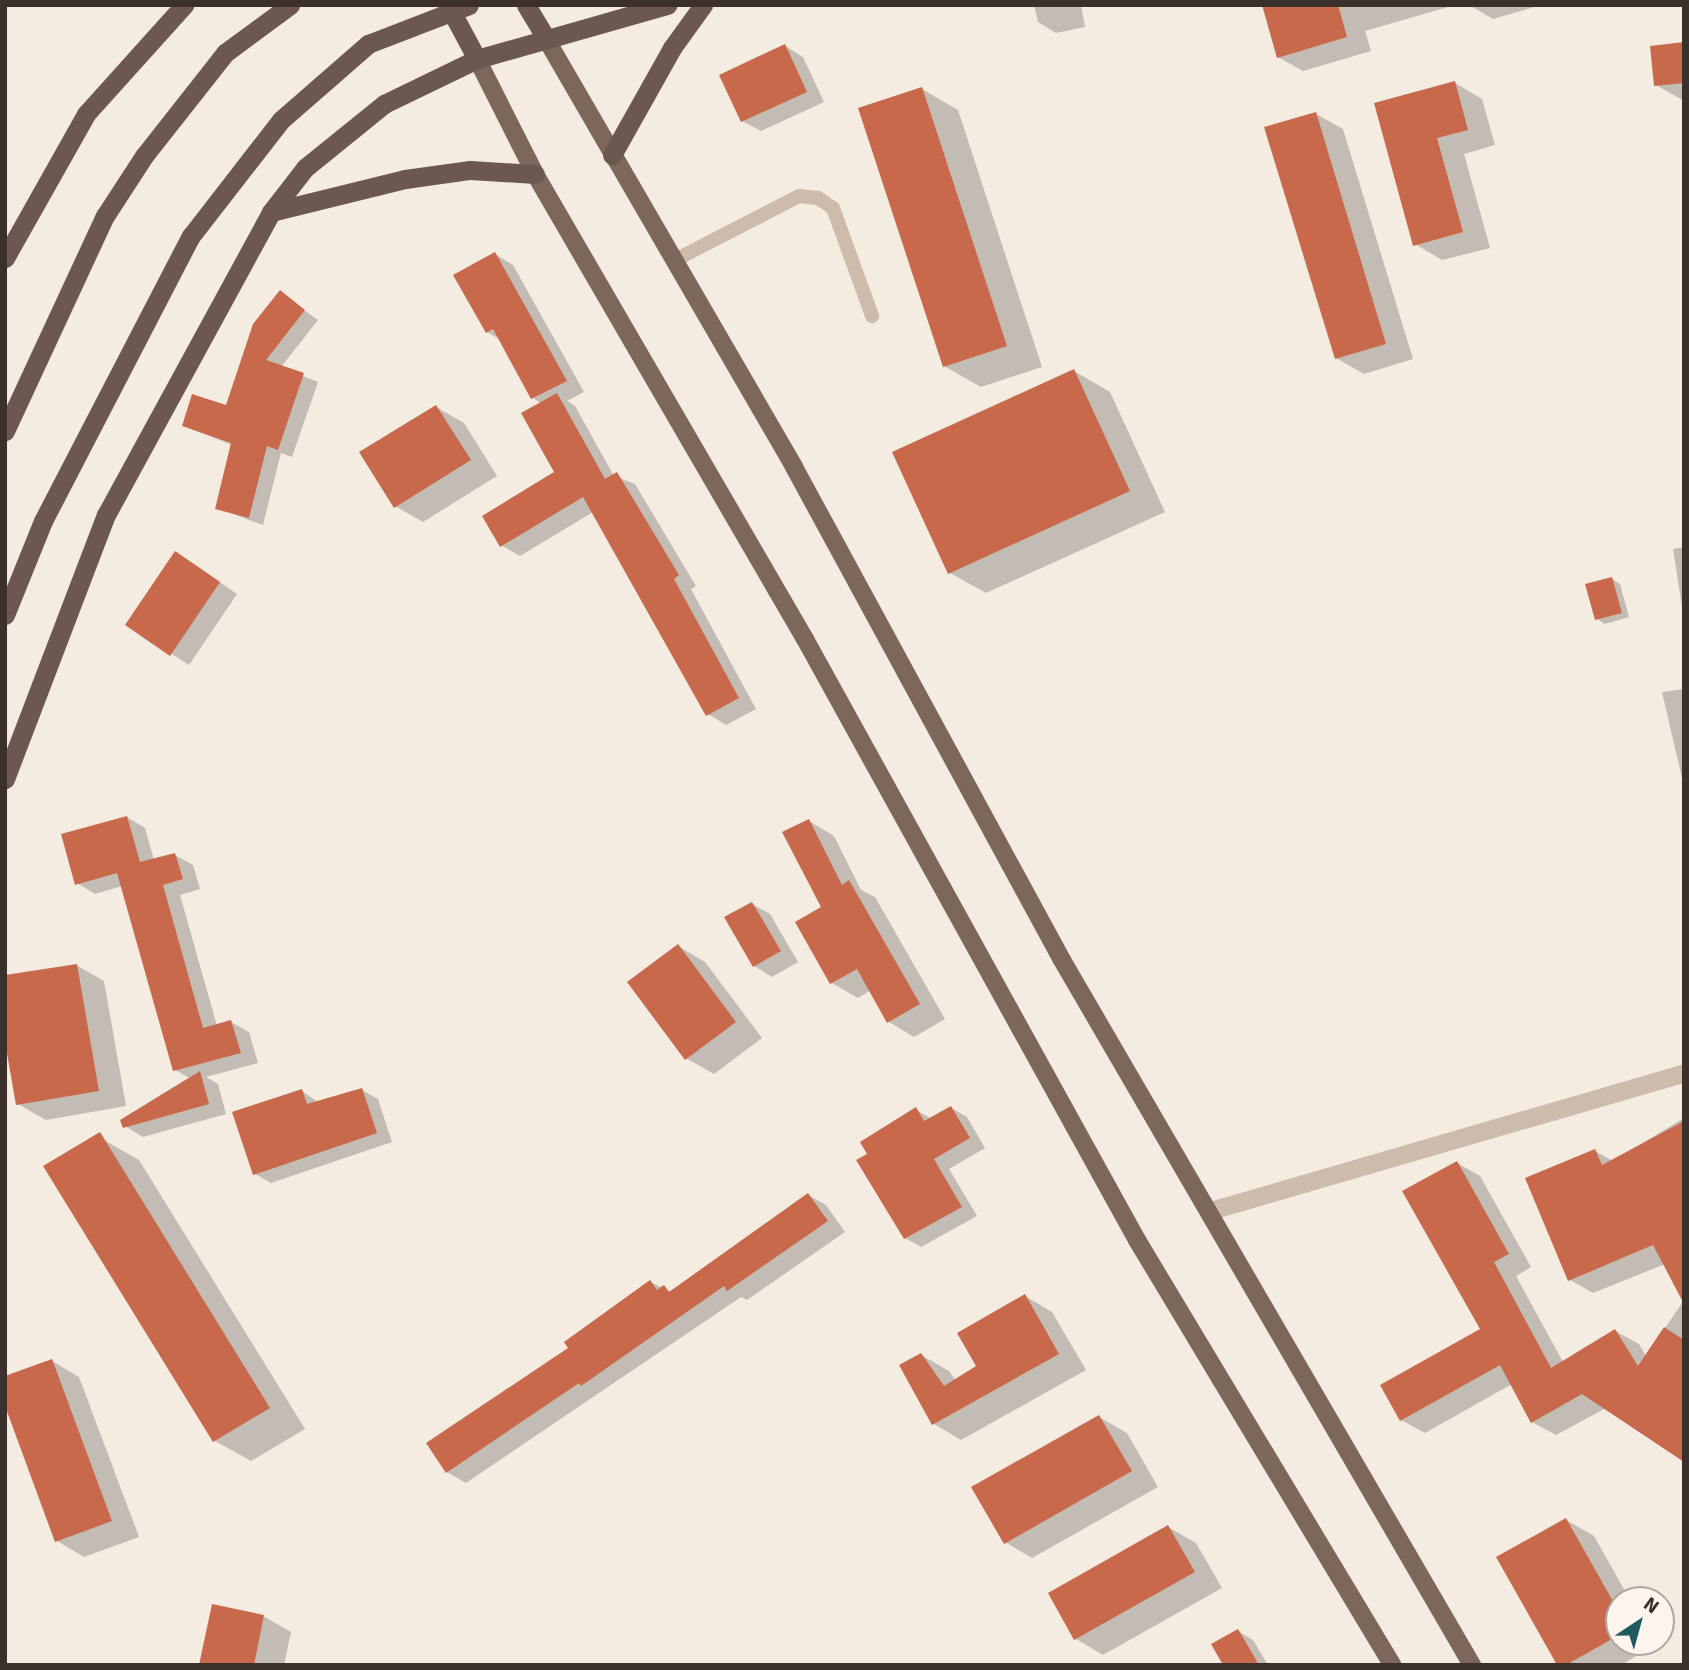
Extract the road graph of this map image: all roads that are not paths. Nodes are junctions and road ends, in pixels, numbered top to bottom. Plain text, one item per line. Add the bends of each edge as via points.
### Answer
1 (184, 5) edge
2 (290, 5) edge
3 (448, 5) edge
4 (469, 5) edge
5 (526, 5) edge
6 (667, 5) edge
7 (703, 5) edge
8 (545, 37) junction
9 (477, 59) junction
10 (612, 155) junction
11 (535, 174) junction
12 (271, 212) junction
13 (5, 258) edge
14 (673, 261) junction
15 (872, 316) dead end
16 (5, 431) edge
17 (5, 615) edge
18 (5, 779) edge
19 (1684, 1074) edge
20 (1211, 1211) junction
21 (1392, 1665) edge
22 (1472, 1665) edge

1 - 13 highway via 86,114
2 - 16 highway via 225,53 144,156 105,216
3 - 9 highway
4 - 17 highway, bridge via 368,44 281,120 191,236 43,521
5 - 8 highway
6 - 8 highway
7 - 10 highway via 672,48
8 - 9 highway
8 - 10 main road
9 - 11 main road
9 - 12 highway via 384,104 304,169
10 - 14 main road
11 - 12 highway via 470,170 404,178
11 - 21 main road via 805,639 1137,1240 1265,1446
12 - 18 highway via 106,515
14 - 15 lane via 799,196 818,198 833,208
14 - 20 main road via 800,479 1062,960
19 - 20 street
20 - 22 main road

